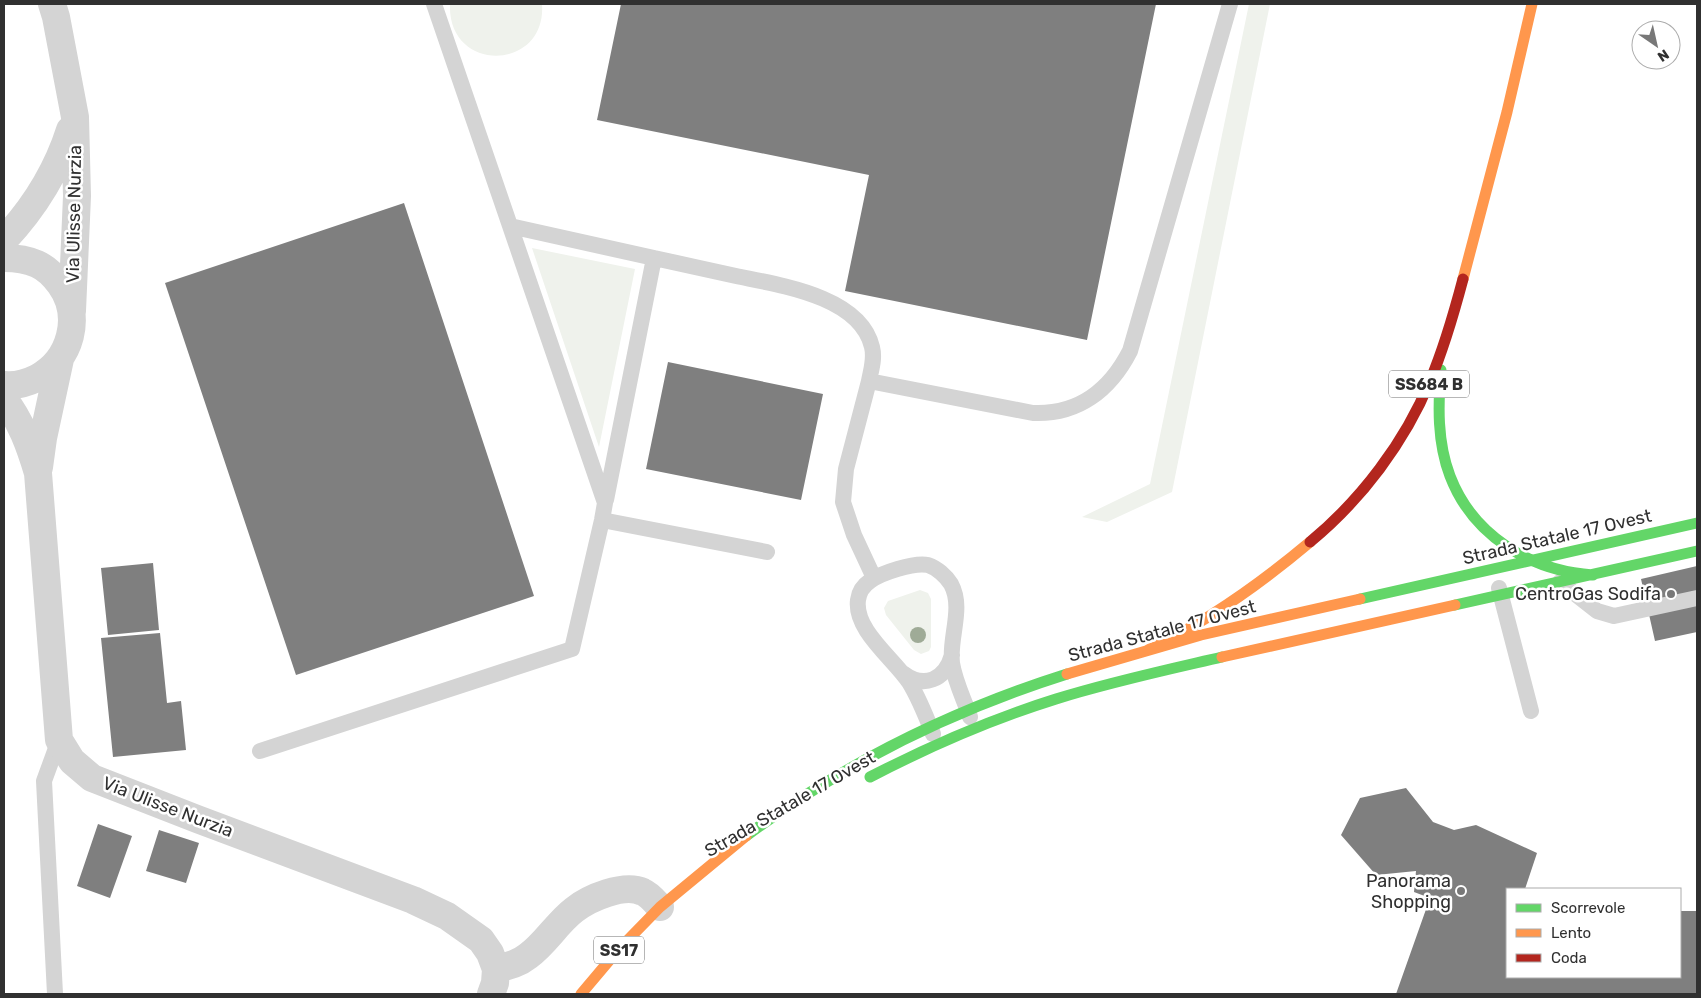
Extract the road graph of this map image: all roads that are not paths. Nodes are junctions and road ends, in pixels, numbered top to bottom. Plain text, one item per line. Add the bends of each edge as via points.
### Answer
1 (52, 4) edge
2 (434, 4) edge
3 (1230, 4) edge
4 (1532, 4) edge
5 (75, 117) junction
6 (510, 226) junction
7 (4, 240) edge
8 (4, 258) edge
9 (654, 258) junction
10 (72, 311) junction
11 (1445, 342) junction
12 (60, 359) junction
13 (869, 381) junction
14 (4, 385) edge
15 (4, 399) edge
16 (38, 473) junction
17 (605, 503) junction
18 (602, 520) junction
19 (1697, 523) edge
20 (1697, 551) edge
21 (767, 552) dead end
22 (1531, 560) junction
23 (1497, 568) junction
24 (1593, 575) junction
25 (874, 578) junction
26 (1560, 582) junction
27 (1500, 594) junction
28 (1697, 598) edge
29 (1148, 650) junction
30 (952, 655) junction
31 (901, 672) junction
32 (968, 710) junction
33 (1531, 711) dead end
34 (930, 726) junction
35 (975, 728) junction
36 (59, 740) junction
37 (937, 744) junction
38 (260, 751) dead end
39 (858, 783) dead end
40 (782, 824) dead end
41 (683, 887) junction
42 (660, 907) junction
43 (493, 981) edge
44 (55, 994) edge
45 (581, 994) edge

1 - 5 street, Via Ulisse Nurzia
2 - 6 lane
3 - 13 lane via 1130,351 1113,378 1089,399 1048,414
4 - 11 main road, SS684 B via 1513,90
5 - 7 street, Via Ulisse Nurzia via 53,172 26,214
5 - 10 street, Via Ulisse Nurzia via 77,196
6 - 9 lane
6 - 17 lane
8 - 10 street via 20,258 39,265 66,293
9 - 13 lane via 790,288 830,302 860,324 869,338 873,355
9 - 17 lane
10 - 12 street, Via Ulisse Nurzia via 68,344
11 - 22 main road, SS684 B via 1439,397 1444,453 1450,476 1463,502 1480,522 1501,541
11 - 29 main road, SS684 B via 1414,414 1349,505 1318,536 1238,598 1202,623
12 - 14 street via 46,373 29,382
12 - 16 street, Via Ulisse Nurzia
13 - 25 lane via 846,469 843,502
15 - 16 street, Via Ulisse Nurzia via 27,439
16 - 36 street, Via Ulisse Nurzia
17 - 18 lane
18 - 21 lane
18 - 38 lane via 572,649
19 - 22 main road, Strada Statale 17 Ovest
20 - 24 main road, Strada Statale 17 Ovest
22 - 23 main road, Strada Statale 17 Ovest
22 - 24 main road, SS684 B via 1552,569
23 - 27 lane
23 - 29 main road, Strada Statale 17 Ovest
24 - 26 main road, Strada Statale 17 Ovest
25 - 30 lane via 915,565 937,569 955,595 957,605
25 - 31 lane via 862,588 858,597 860,618
26 - 27 main road, Strada Statale 17 Ovest
26 - 28 lane via 1597,612 1614,616
27 - 33 lane
27 - 35 main road, Strada Statale 17 Ovest via 1120,681
29 - 32 main road, Strada Statale 17 Ovest via 1025,688
30 - 31 lane via 944,672 930,680 918,681
30 - 32 lane via 954,674
31 - 34 lane
32 - 34 main road, Strada Statale 17 Ovest
32 - 35 lane
34 - 37 lane
34 - 41 main road, Strada Statale 17 Ovest via 797,799
35 - 37 main road, Strada Statale 17 Ovest
36 - 43 street, Via Ulisse Nurzia via 72,761 92,778 447,916 481,940 490,954
36 - 44 lane via 44,781
37 - 39 main road, Strada Statale 17 Ovest
40 - 41 main road, Strada Statale 17 Ovest
41 - 42 main road, Strada Statale 17 Ovest / SS17
42 - 43 street via 642,891 631,889 584,903 529,956
42 - 45 main road, Strada Statale 17 Ovest / SS17

